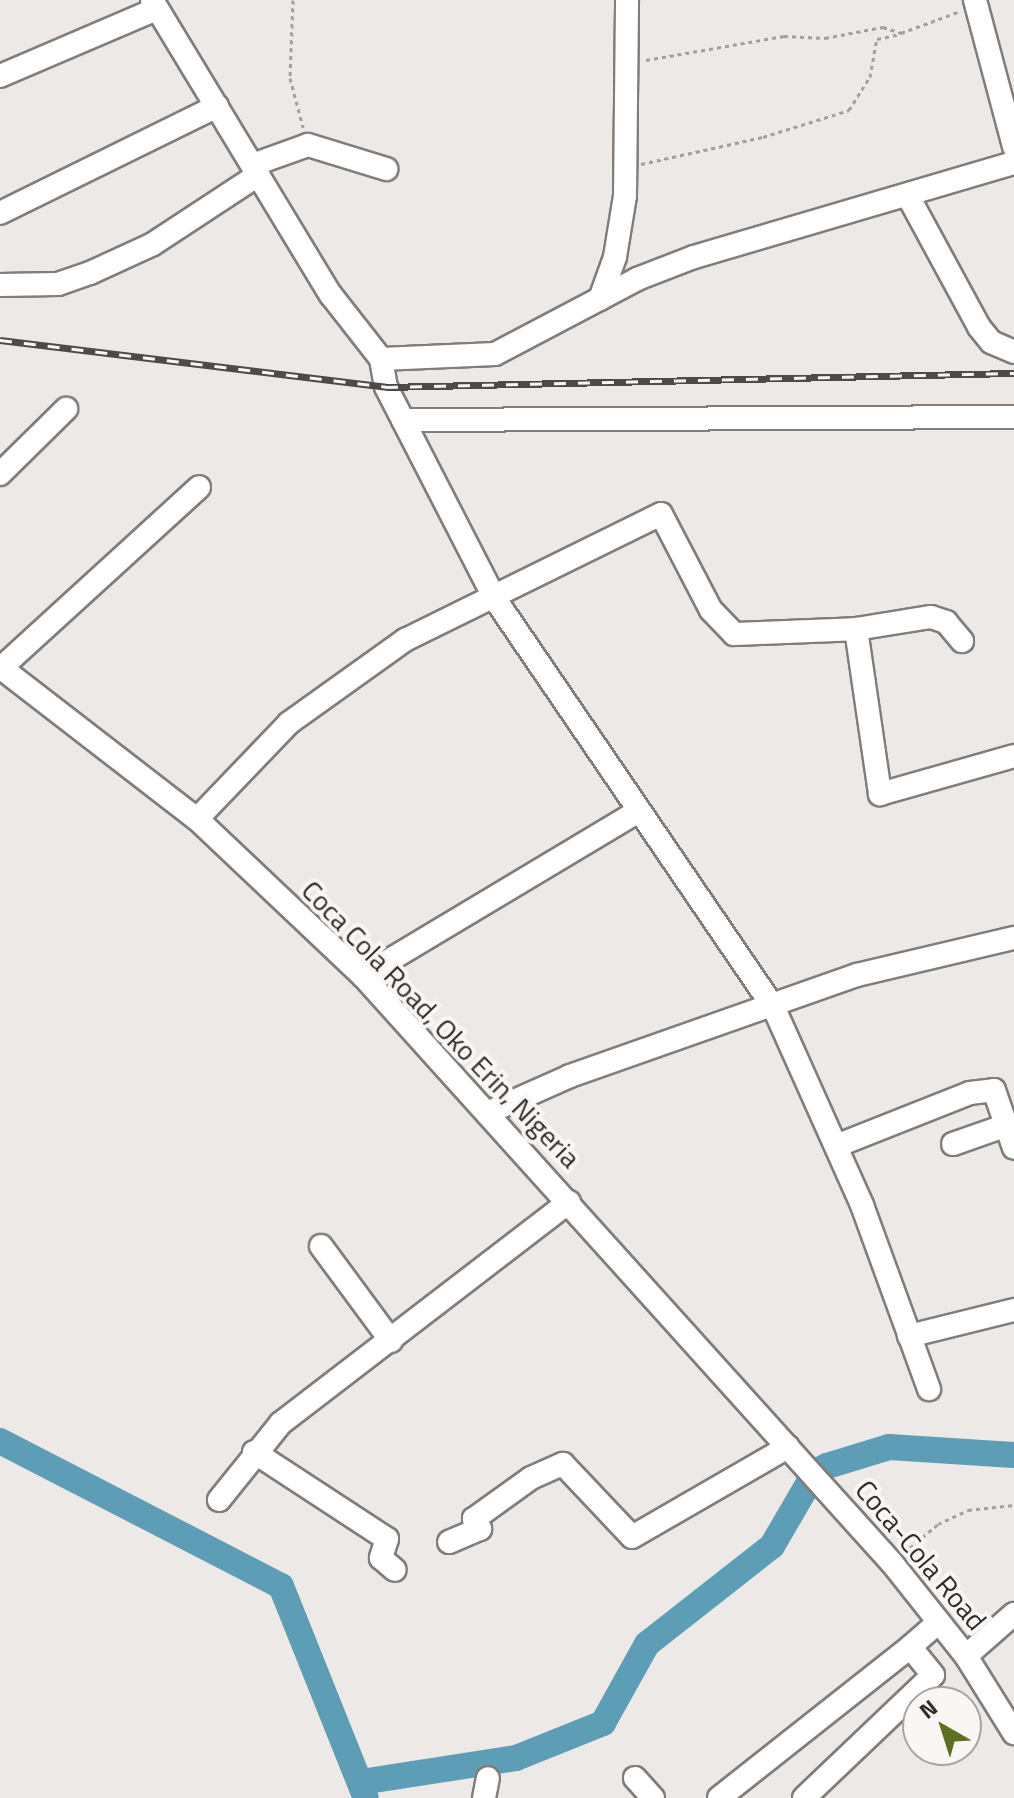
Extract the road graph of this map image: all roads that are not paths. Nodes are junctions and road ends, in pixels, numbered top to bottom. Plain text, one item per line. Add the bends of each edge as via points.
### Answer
1 (627, 0) edge
2 (976, 3) edge
3 (153, 5) edge
4 (0, 76) edge
5 (217, 106) junction
6 (1014, 147) edge
7 (1014, 163) edge
8 (386, 169) dead end
9 (256, 170) junction
10 (908, 196) junction
11 (0, 213) edge
12 (615, 257) junction
13 (637, 279) junction
14 (0, 285) edge
15 (600, 299) junction
16 (1014, 352) edge
17 (381, 359) junction
18 (66, 409) dead end
19 (1014, 417) edge
20 (403, 420) junction
21 (0, 474) edge
22 (199, 487) dead end
23 (495, 599) junction
24 (856, 629) junction
25 (962, 641) dead end
26 (1, 668) edge
27 (1014, 756) edge
28 (637, 812) junction
29 (197, 819) junction
30 (1014, 938) edge
31 (363, 976) junction
32 (773, 1006) junction
33 (487, 1113) junction
34 (1007, 1125) junction
35 (953, 1144) dead end
36 (836, 1146) junction
37 (1014, 1148) edge
38 (569, 1202) junction
39 (321, 1246) dead end
40 (1014, 1310) edge
41 (909, 1336) junction
42 (391, 1341) junction
43 (929, 1389) dead end
44 (254, 1452) junction
45 (794, 1454) junction
46 (219, 1500) dead end
47 (449, 1542) dead end
48 (395, 1570) dead end
49 (1014, 1614) edge
50 (939, 1622) junction
51 (910, 1647) junction
52 (966, 1656) junction
53 (1014, 1733) edge
54 (635, 1778) dead end
55 (653, 1798) edge
56 (719, 1798) edge
57 (804, 1798) edge

1 - 12 street via 626,168
2 - 6 street
3 - 4 street
3 - 5 street
5 - 9 street
5 - 11 street
7 - 10 street
8 - 9 street via 308,145
9 - 14 street via 153,244 90,273 58,284
9 - 17 street via 331,295
10 - 13 street
10 - 16 street via 979,327 991,342
12 - 13 street
12 - 15 street
13 - 15 street
15 - 17 street via 495,354
17 - 20 street via 386,387
18 - 21 street
19 - 20 street
20 - 23 street
22 - 26 street
23 - 24 street via 661,514 711,610 734,634
23 - 28 street via 575,709
23 - 29 street via 468,605 330,691 289,723
24 - 25 street via 931,617 946,622
24 - 27 street via 880,794
26 - 29 street, Coca Cola Road, Oko Erin, Nigeria
28 - 31 street
28 - 32 street
29 - 31 street, Coca Cola Road, Oko Erin, Nigeria
30 - 32 street via 857,975
31 - 33 street, Coca Cola Road, Oko Erin, Nigeria
32 - 33 street via 570,1076
32 - 36 street
33 - 38 street, Coca Cola Road, Oko Erin, Nigeria
34 - 35 street
34 - 36 street via 998,1095 983,1090
34 - 37 street
36 - 41 street
38 - 42 street
38 - 45 street, Coca Cola Road, Oko Erin, Nigeria
39 - 42 street
40 - 41 street
41 - 43 street
42 - 44 street via 281,1423
44 - 46 street
44 - 48 street via 387,1539 381,1558
45 - 47 street via 632,1537 563,1464 531,1478 474,1519 480,1529
45 - 50 street, Coca-Cola Road
49 - 52 street
50 - 51 street
50 - 52 street, Coca-Cola Road
51 - 56 street
51 - 57 street via 933,1675
52 - 53 street, Coca-Cola Road
54 - 55 street

